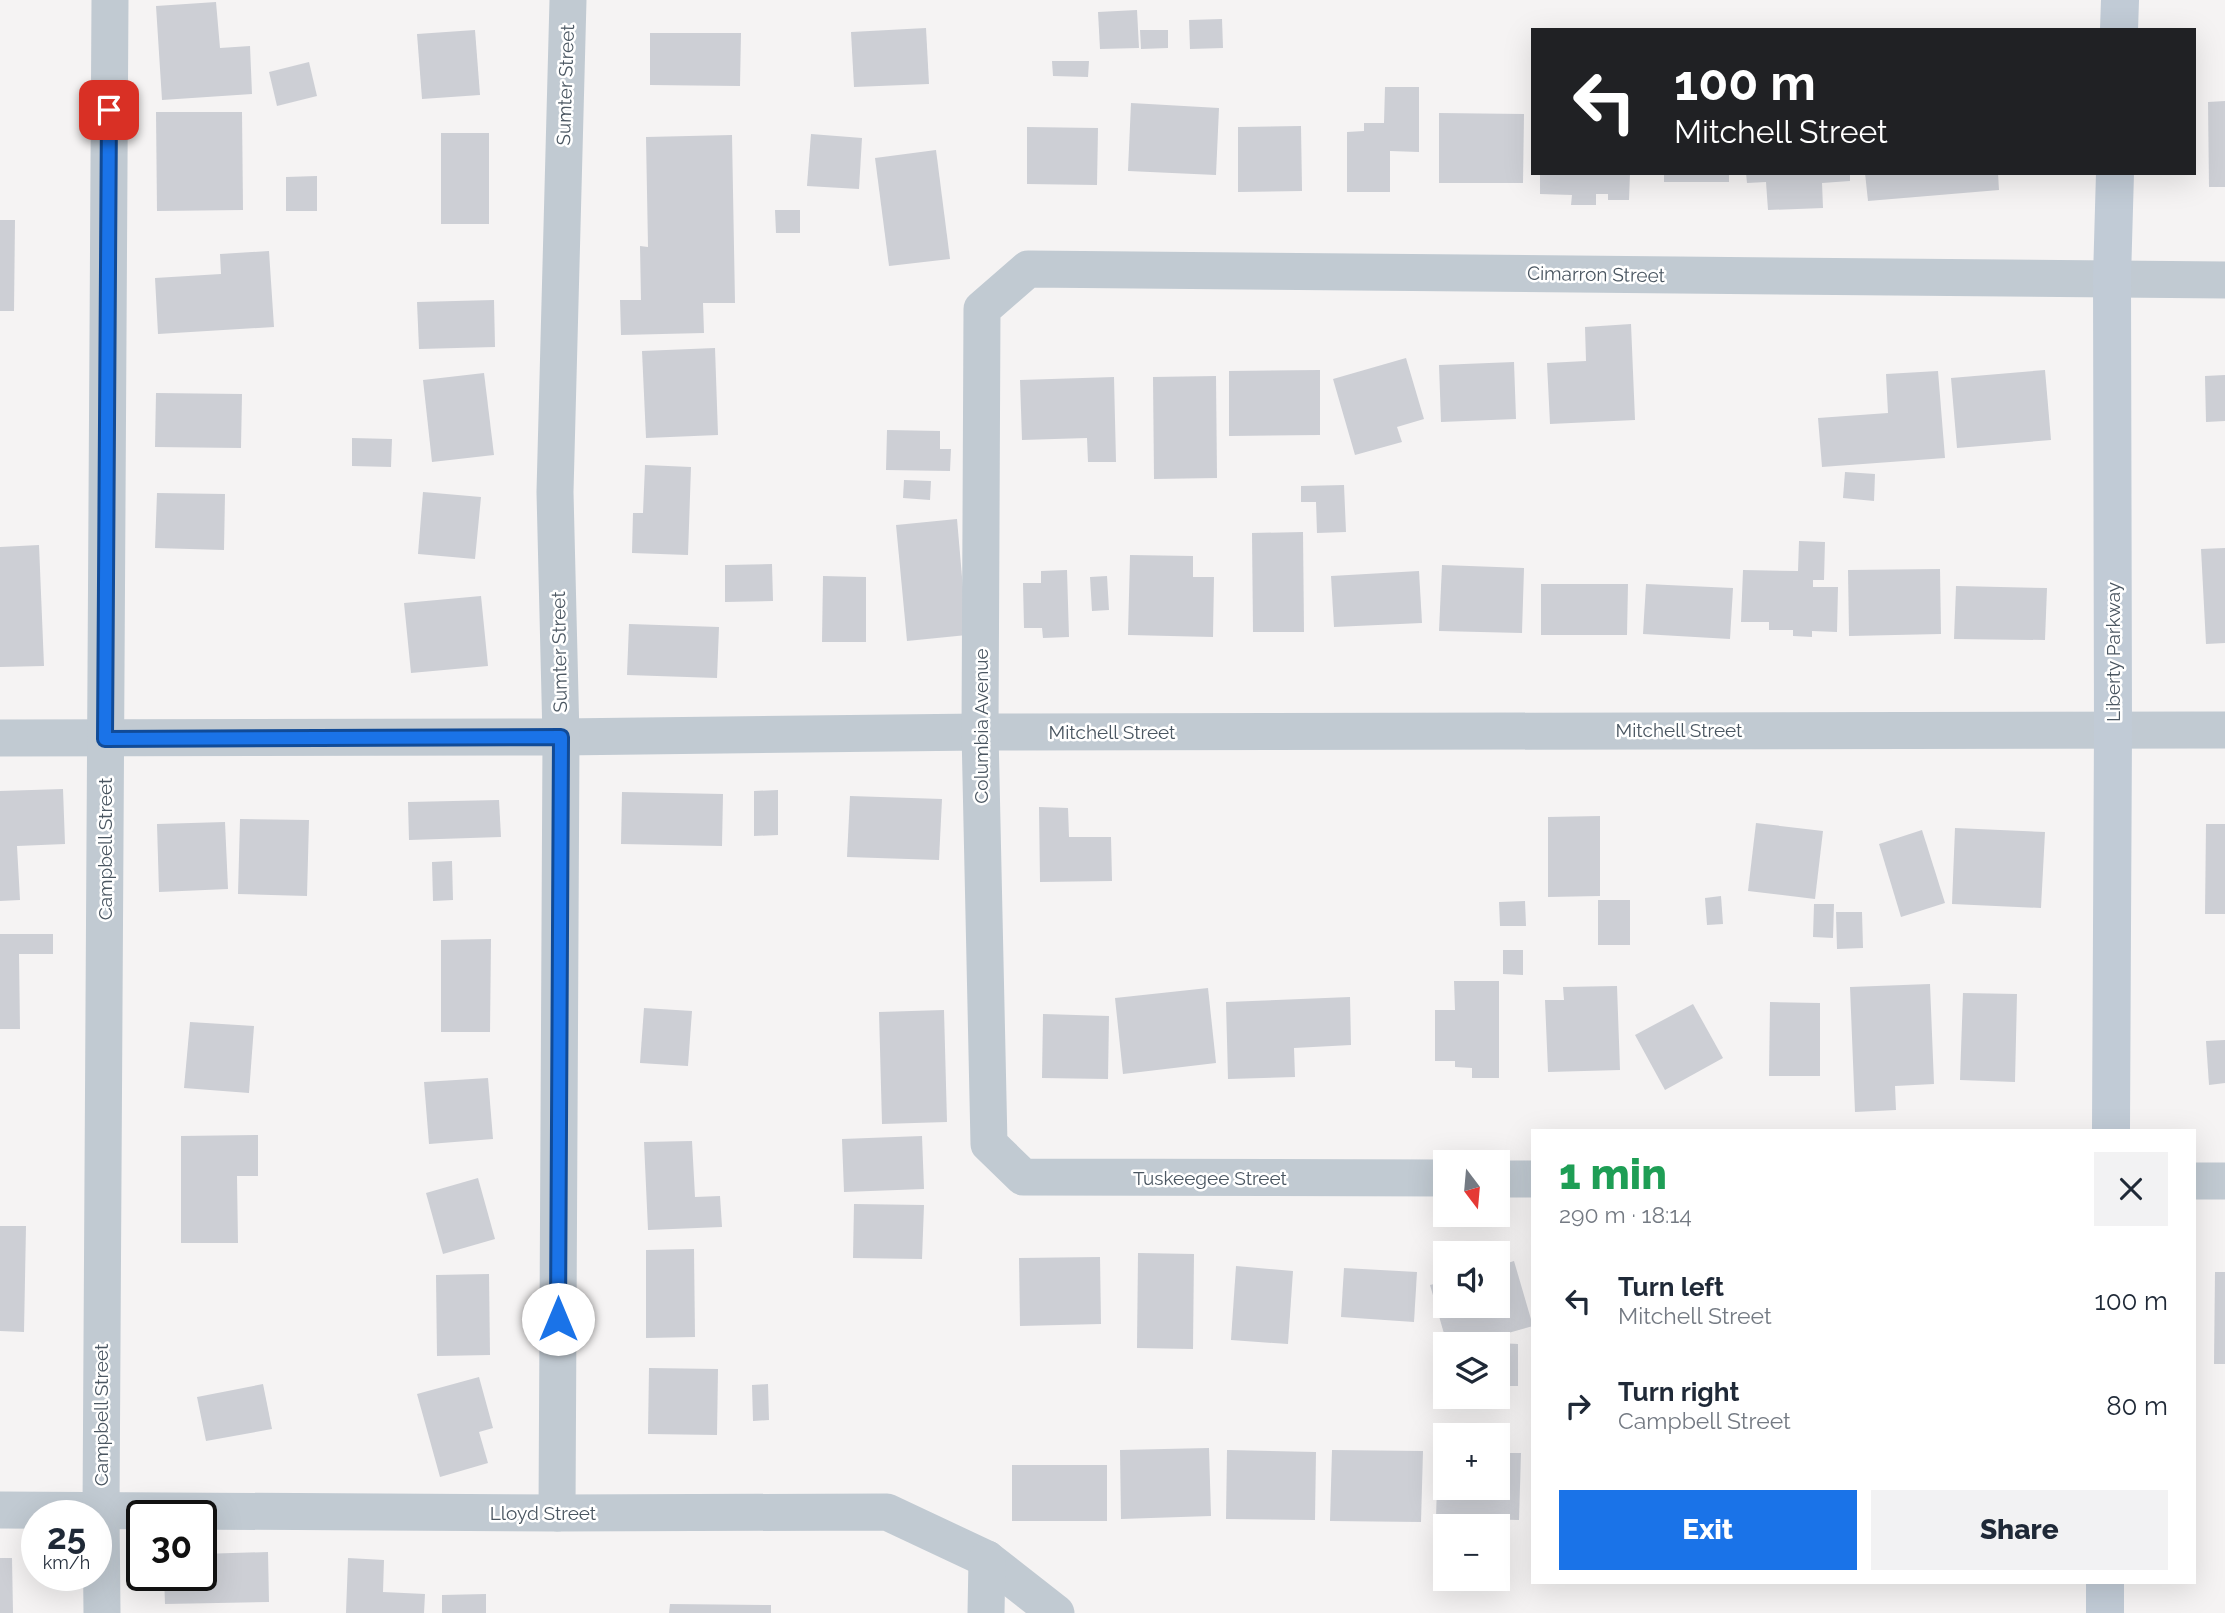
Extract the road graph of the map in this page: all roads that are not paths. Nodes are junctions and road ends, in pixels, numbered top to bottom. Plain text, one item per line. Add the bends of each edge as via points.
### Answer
1 (110, 0) edge
2 (568, 0) edge
3 (2120, 0) edge
4 (2119, 28) edge
5 (2115, 175) edge
6 (2112, 278) junction
7 (2225, 280) edge
8 (982, 309) joint
9 (2113, 729) junction
10 (2225, 730) edge
11 (980, 732) junction
12 (561, 737) junction
13 (0, 738) edge
14 (105, 739) junction
15 (2111, 1129) edge
16 (989, 1144) joint
17 (1433, 1178) edge
18 (1510, 1179) edge
19 (1531, 1179) edge
20 (2196, 1181) edge
21 (2225, 1181) edge
22 (100, 1500) edge
23 (0, 1510) edge
24 (21, 1510) edge
25 (112, 1512) edge
26 (557, 1514) junction
27 (987, 1559) junction
28 (2105, 1584) edge
29 (102, 1591) edge
30 (102, 1613) edge
31 (986, 1613) edge
32 (1056, 1613) edge
33 (2105, 1613) edge

1 - 14 street, Campbell Street
2 - 12 street, Sumter Street via 555,492
3 - 4 street
5 - 6 street, Liberty Parkway
6 - 7 street, Cimarron Street
6 - 8 street, Cimarron Street via 1028,269
6 - 9 street, Liberty Parkway
8 - 11 street, Columbia Avenue
9 - 10 street, Mitchell Street
9 - 11 street, Mitchell Street
9 - 15 street, Liberty Parkway
11 - 12 street, Mitchell Street
11 - 16 street, Columbia Avenue
12 - 14 street, Mitchell Street
12 - 26 street, Sumter Street
13 - 14 street, Mitchell Street
14 - 22 street, Campbell Street
16 - 17 street, Tuskeegee Street via 1023,1177
18 - 19 street
20 - 21 street
23 - 24 street, Lloyd Street
25 - 26 street, Lloyd Street
26 - 27 street, Lloyd Street via 887,1512
27 - 31 street
27 - 32 street, Lloyd Street
28 - 33 street
29 - 30 street, Campbell Street

